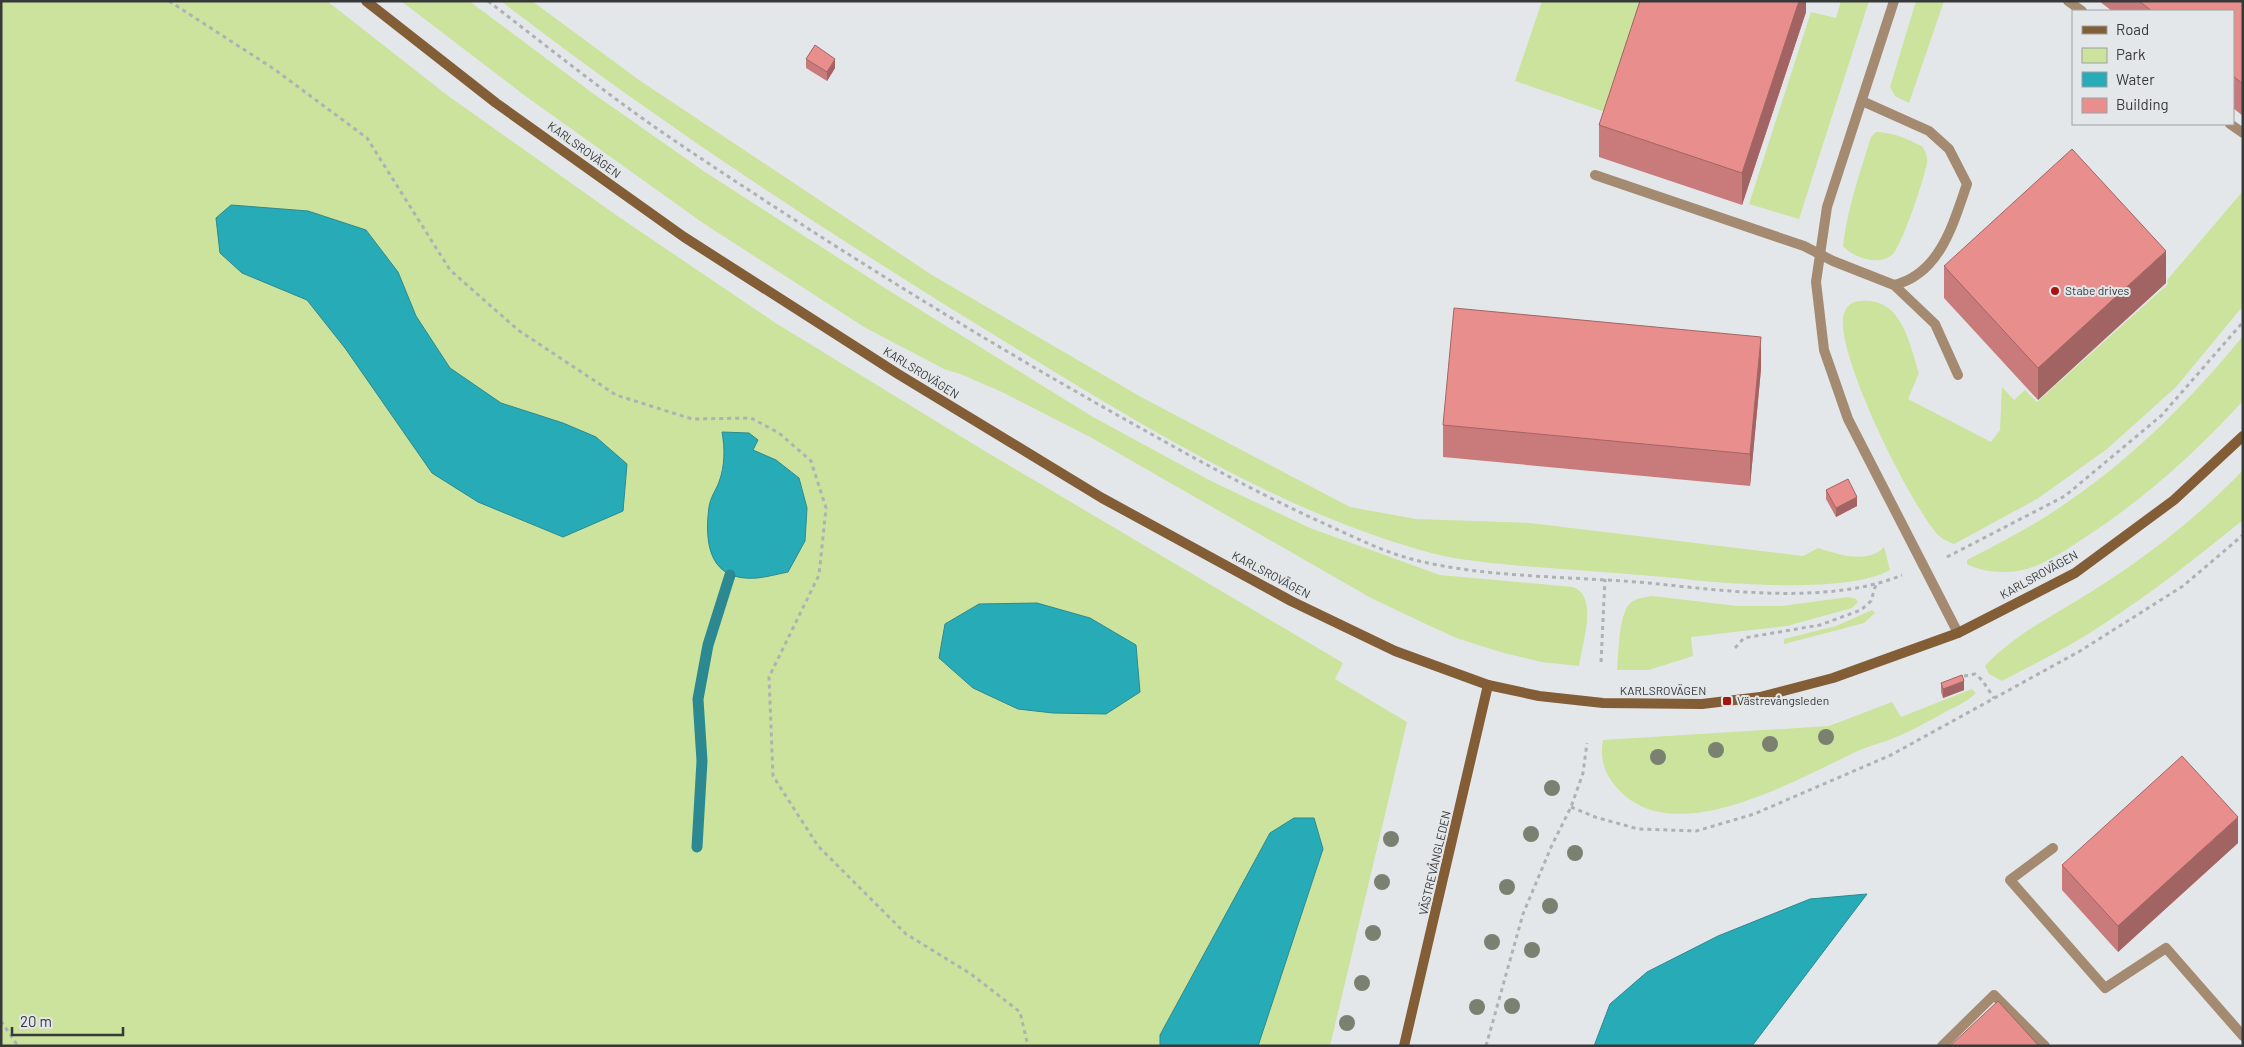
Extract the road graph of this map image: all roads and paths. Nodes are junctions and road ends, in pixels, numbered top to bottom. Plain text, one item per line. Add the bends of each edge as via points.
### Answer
1 (169, 1) edge
2 (366, 1) edge
3 (488, 1) edge
4 (1894, 1) edge
5 (2068, 1) edge
6 (2081, 10) edge
7 (1862, 101) junction
8 (2231, 125) edge
9 (2243, 133) edge
10 (1595, 175) dead end
11 (1820, 254) junction
12 (1894, 286) junction
13 (2243, 322) edge
14 (1958, 375) dead end
15 (2243, 436) edge
16 (2243, 535) edge
17 (1925, 566) junction
18 (1605, 579) junction
19 (1876, 584) junction
20 (1958, 633) junction
21 (1735, 648) dead end
22 (1601, 662) dead end
23 (1964, 676) edge
24 (1488, 685) junction
25 (1994, 698) junction
26 (1587, 743) dead end
27 (1571, 807) junction
28 (2053, 848) dead end
29 (1, 1021) edge
30 (2243, 1036) edge
31 (18, 1046) edge
32 (1028, 1046) edge
33 (1404, 1046) edge
34 (1486, 1046) edge
35 (1942, 1046) edge
36 (2044, 1046) edge

1 - 32 path via 274,69 367,138 450,270 518,330 616,395 692,418 751,418 779,433 811,462 826,508 819,575 769,677 773,776 818,846 906,934 971,974 1020,1012
2 - 24 street, KARLSROVÄGEN via 496,103 684,237 924,390 1102,498 1291,601 1395,651
3 - 18 path via 670,138 840,248 987,341 1227,476 1305,516 1411,559 1462,570
4 - 7 lane
5 - 6 lane
7 - 11 lane via 1827,207
7 - 12 lane via 1929,131 1949,149 1967,184 1951,230 1930,265 1910,282
8 - 9 lane
10 - 11 lane
11 - 12 lane
11 - 17 lane via 1816,282 1824,350 1848,419
12 - 14 lane via 1935,324
13 - 17 path via 2162,415 2065,496 1961,552
15 - 20 street, KARLSROVÄGEN via 2174,500 2075,572
16 - 25 path via 2183,586 2080,651
17 - 19 path
17 - 20 lane
18 - 19 path via 1726,591 1787,593
18 - 22 path
19 - 21 path via 1871,602 1861,610 1820,625 1744,638
20 - 24 street, KARLSROVÄGEN via 1834,678 1727,702 1603,703 1539,696
23 - 25 path via 1976,674
24 - 33 street, VÄSTREVÅNGLEDEN
25 - 27 path via 1891,755 1754,814 1696,831 1638,829
26 - 27 path via 1584,773
27 - 34 path via 1523,914
28 - 30 lane via 2010,880 2105,988 2166,948
29 - 31 path
35 - 36 lane via 1994,995

